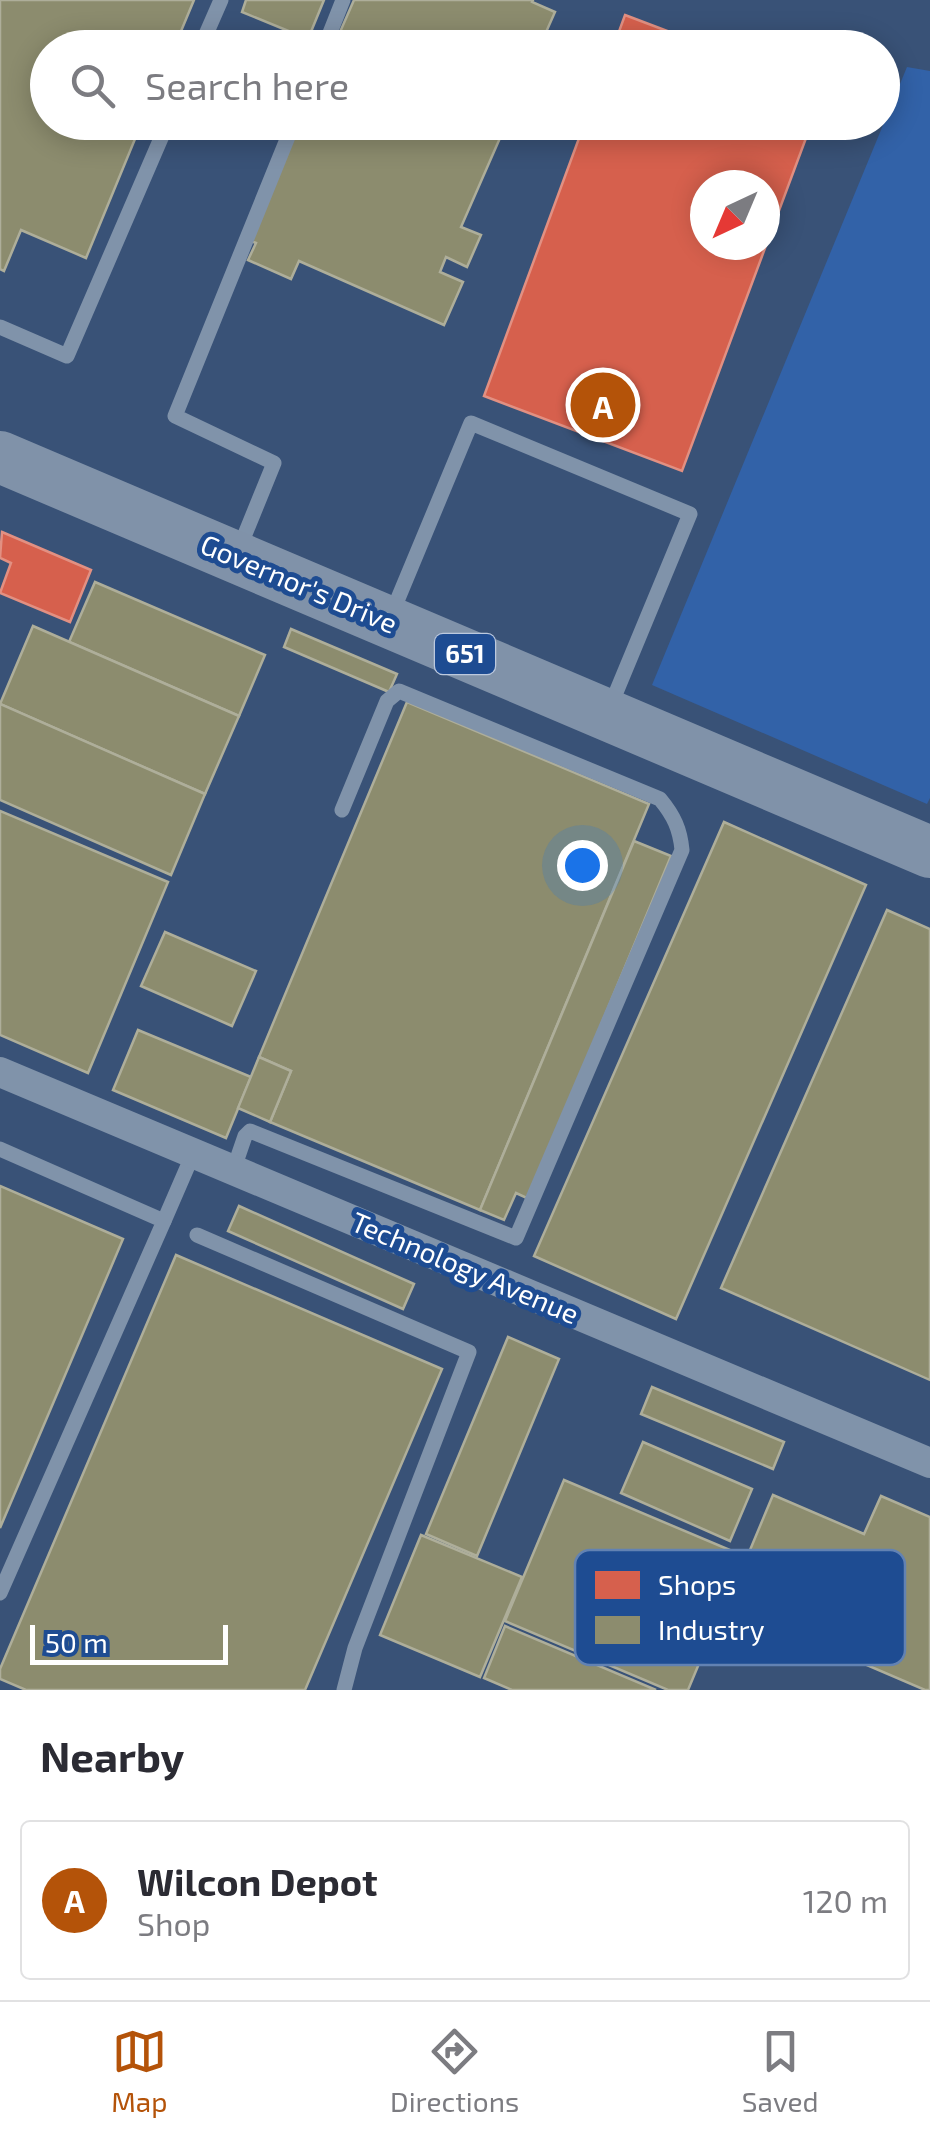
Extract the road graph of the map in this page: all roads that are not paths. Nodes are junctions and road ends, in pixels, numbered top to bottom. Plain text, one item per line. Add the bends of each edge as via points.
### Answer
1 (221, 0) edge
2 (343, 0) edge
3 (208, 30) edge
4 (331, 30) edge
5 (160, 140) edge
6 (287, 140) edge
7 (0, 328) edge
8 (0, 456) edge
9 (236, 558) junction
10 (388, 622) junction
11 (607, 715) junction
12 (342, 810) dead end
13 (930, 852) edge
14 (0, 1072) edge
15 (0, 1149) edge
16 (193, 1154) junction
17 (233, 1171) junction
18 (164, 1221) junction
19 (197, 1236) dead end
20 (930, 1463) edge
21 (0, 1593) edge
22 (344, 1690) edge

1 - 3 lane
2 - 4 lane
5 - 7 lane via 67,356
6 - 9 lane via 175,416 274,462
8 - 9 highway, Governor's Drive / 651
9 - 10 highway, Governor's Drive / 651
10 - 11 highway, Governor's Drive / 651
10 - 11 lane via 471,423 690,514
11 - 13 highway, Governor's Drive / 651
12 - 17 lane via 387,701 399,691 660,800 681,834 682,850 516,1238 250,1131
14 - 16 street, Technology Avenue
15 - 18 lane
16 - 17 street, Technology Avenue
16 - 18 lane
17 - 20 street, Technology Avenue
18 - 21 lane
19 - 22 lane via 468,1352

